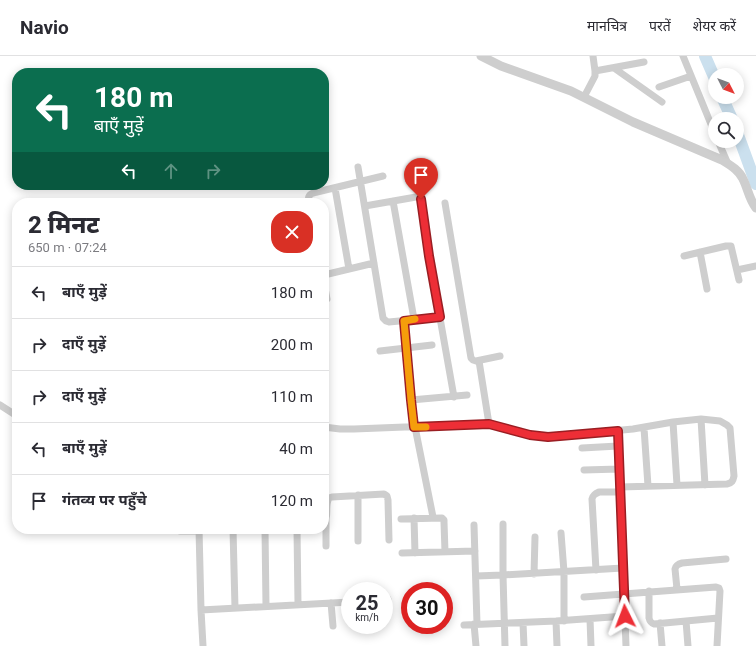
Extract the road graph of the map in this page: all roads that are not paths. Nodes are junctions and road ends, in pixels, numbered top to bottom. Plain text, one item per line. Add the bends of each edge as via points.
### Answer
1 (481, 56) edge
2 (593, 56) edge
3 (683, 56) edge
4 (644, 62) dead end
5 (614, 68) junction
6 (595, 71) junction
7 (691, 76) junction
8 (659, 87) dead end
9 (584, 97) junction
10 (662, 102) dead end
11 (708, 117) edge
12 (721, 148) edge
13 (728, 164) junction
14 (358, 167) dead end
15 (383, 176) dead end
16 (361, 182) junction
17 (335, 188) junction
18 (329, 189) edge
19 (326, 190) edge
20 (309, 198) edge
21 (393, 201) junction
22 (445, 204) dead end
23 (365, 206) junction
24 (756, 208) edge
25 (700, 252) junction
26 (684, 256) dead end
27 (374, 264) junction
28 (756, 266) edge
29 (349, 269) junction
30 (737, 270) junction
31 (329, 274) edge
32 (739, 280) dead end
33 (707, 288) dead end
34 (440, 317) junction
35 (414, 319) junction
36 (404, 321) junction
37 (432, 345) dead end
38 (406, 348) junction
39 (380, 351) dead end
40 (500, 356) dead end
41 (479, 360) junction
42 (468, 396) dead end
43 (454, 397) junction
44 (411, 400) junction
45 (0, 405) edge
46 (12, 413) edge
47 (701, 419) junction
48 (673, 422) junction
49 (489, 424) junction
50 (329, 427) edge
51 (414, 427) junction
52 (644, 428) junction
53 (618, 431) junction
54 (618, 446) junction
55 (582, 448) dead end
56 (620, 469) junction
57 (584, 470) dead end
58 (705, 484) junction
59 (677, 485) junction
60 (648, 486) junction
61 (620, 490) junction
62 (358, 495) junction
63 (329, 498) edge
64 (401, 518) dead end
65 (414, 518) junction
66 (432, 518) junction
67 (503, 524) dead end
68 (474, 525) dead end
69 (561, 533) dead end
70 (199, 534) edge
71 (232, 534) edge
72 (265, 534) edge
73 (297, 534) edge
74 (326, 534) edge
75 (535, 537) dead end
76 (389, 540) dead end
77 (358, 541) dead end
78 (326, 546) dead end
79 (475, 551) junction
80 (445, 552) junction
81 (402, 553) dead end
82 (416, 553) junction
83 (726, 559) dead end
84 (623, 568) junction
85 (596, 570) junction
86 (564, 572) junction
87 (534, 574) junction
88 (503, 575) junction
89 (476, 576) junction
90 (677, 589) junction
91 (649, 591) junction
92 (624, 594) junction
93 (584, 597) dead end
94 (341, 602) edge
95 (331, 603) junction
96 (298, 604) junction
97 (266, 606) junction
98 (235, 608) junction
99 (201, 610) junction
100 (625, 616) junction
101 (718, 618) junction
102 (590, 619) junction
103 (564, 621) junction
104 (686, 621) junction
105 (556, 622) junction
106 (504, 623) junction
107 (523, 623) junction
108 (660, 623) junction
109 (476, 624) junction
110 (464, 625) dead end
111 (333, 626) dead end
112 (203, 646) edge
113 (476, 646) edge
114 (505, 646) edge
115 (524, 646) edge
116 (557, 646) edge
117 (591, 646) edge
118 (626, 646) edge
119 (662, 646) edge
120 (688, 646) edge
121 (717, 646) edge

1 - 9 street
2 - 6 street
3 - 7 street
4 - 5 street
5 - 6 street
5 - 10 street
6 - 9 street
7 - 8 street
7 - 11 street
9 - 13 street
12 - 13 street
13 - 24 street via 743,179
14 - 16 street
15 - 16 street
16 - 17 street
16 - 23 street
17 - 18 street
17 - 29 street
19 - 20 street via 310,194
21 - 23 street
21 - 34 street via 416,197 421,199
21 - 35 street
22 - 41 street via 469,354 472,360
23 - 27 street
25 - 26 street
25 - 30 street via 731,246
25 - 33 street
27 - 29 street
27 - 36 street via 384,318 389,322
28 - 30 street
29 - 31 street
30 - 32 street
34 - 35 street
34 - 43 street
35 - 36 street
36 - 38 street
37 - 38 street
38 - 39 street
38 - 44 street
40 - 41 street
41 - 49 street
42 - 43 street
43 - 44 street
44 - 51 street
45 - 46 street
47 - 48 street
47 - 58 street
47 - 58 street via 720,422 730,428 734,476 731,483
48 - 52 street
48 - 59 street
49 - 51 street
49 - 53 street via 548,437
50 - 51 street
51 - 66 street
52 - 53 street
52 - 60 street
53 - 54 street
54 - 55 street
54 - 56 street
56 - 57 street
56 - 61 street
58 - 59 street
59 - 60 street
60 - 61 street
61 - 84 street
61 - 85 street via 599,492 593,496
62 - 63 street
62 - 76 street via 387,496
62 - 77 street
64 - 65 street
65 - 66 street
65 - 82 street
66 - 80 street via 444,520
67 - 88 street
68 - 79 street
69 - 86 street
70 - 99 street
71 - 98 street
72 - 97 street
73 - 96 street
74 - 78 street
75 - 87 street
79 - 80 street
79 - 89 street
80 - 82 street
81 - 82 street
83 - 90 street via 678,564 675,569
84 - 85 street
84 - 92 street
85 - 86 street
86 - 87 street
86 - 103 street
87 - 88 street
88 - 89 street
88 - 106 street
89 - 109 street
90 - 91 street
90 - 101 street via 719,588
91 - 92 street
91 - 108 street via 650,621 654,624
92 - 93 street
92 - 100 street
94 - 95 street
95 - 96 street
95 - 111 street
96 - 97 street
97 - 98 street
98 - 99 street
99 - 112 street
100 - 102 street
100 - 118 street
101 - 104 street
101 - 121 street
102 - 103 street
102 - 117 street
103 - 105 street
104 - 108 street
104 - 120 street
105 - 107 street
105 - 116 street
106 - 107 street
106 - 109 street
106 - 114 street
107 - 115 street
108 - 119 street
109 - 110 street
109 - 113 street

